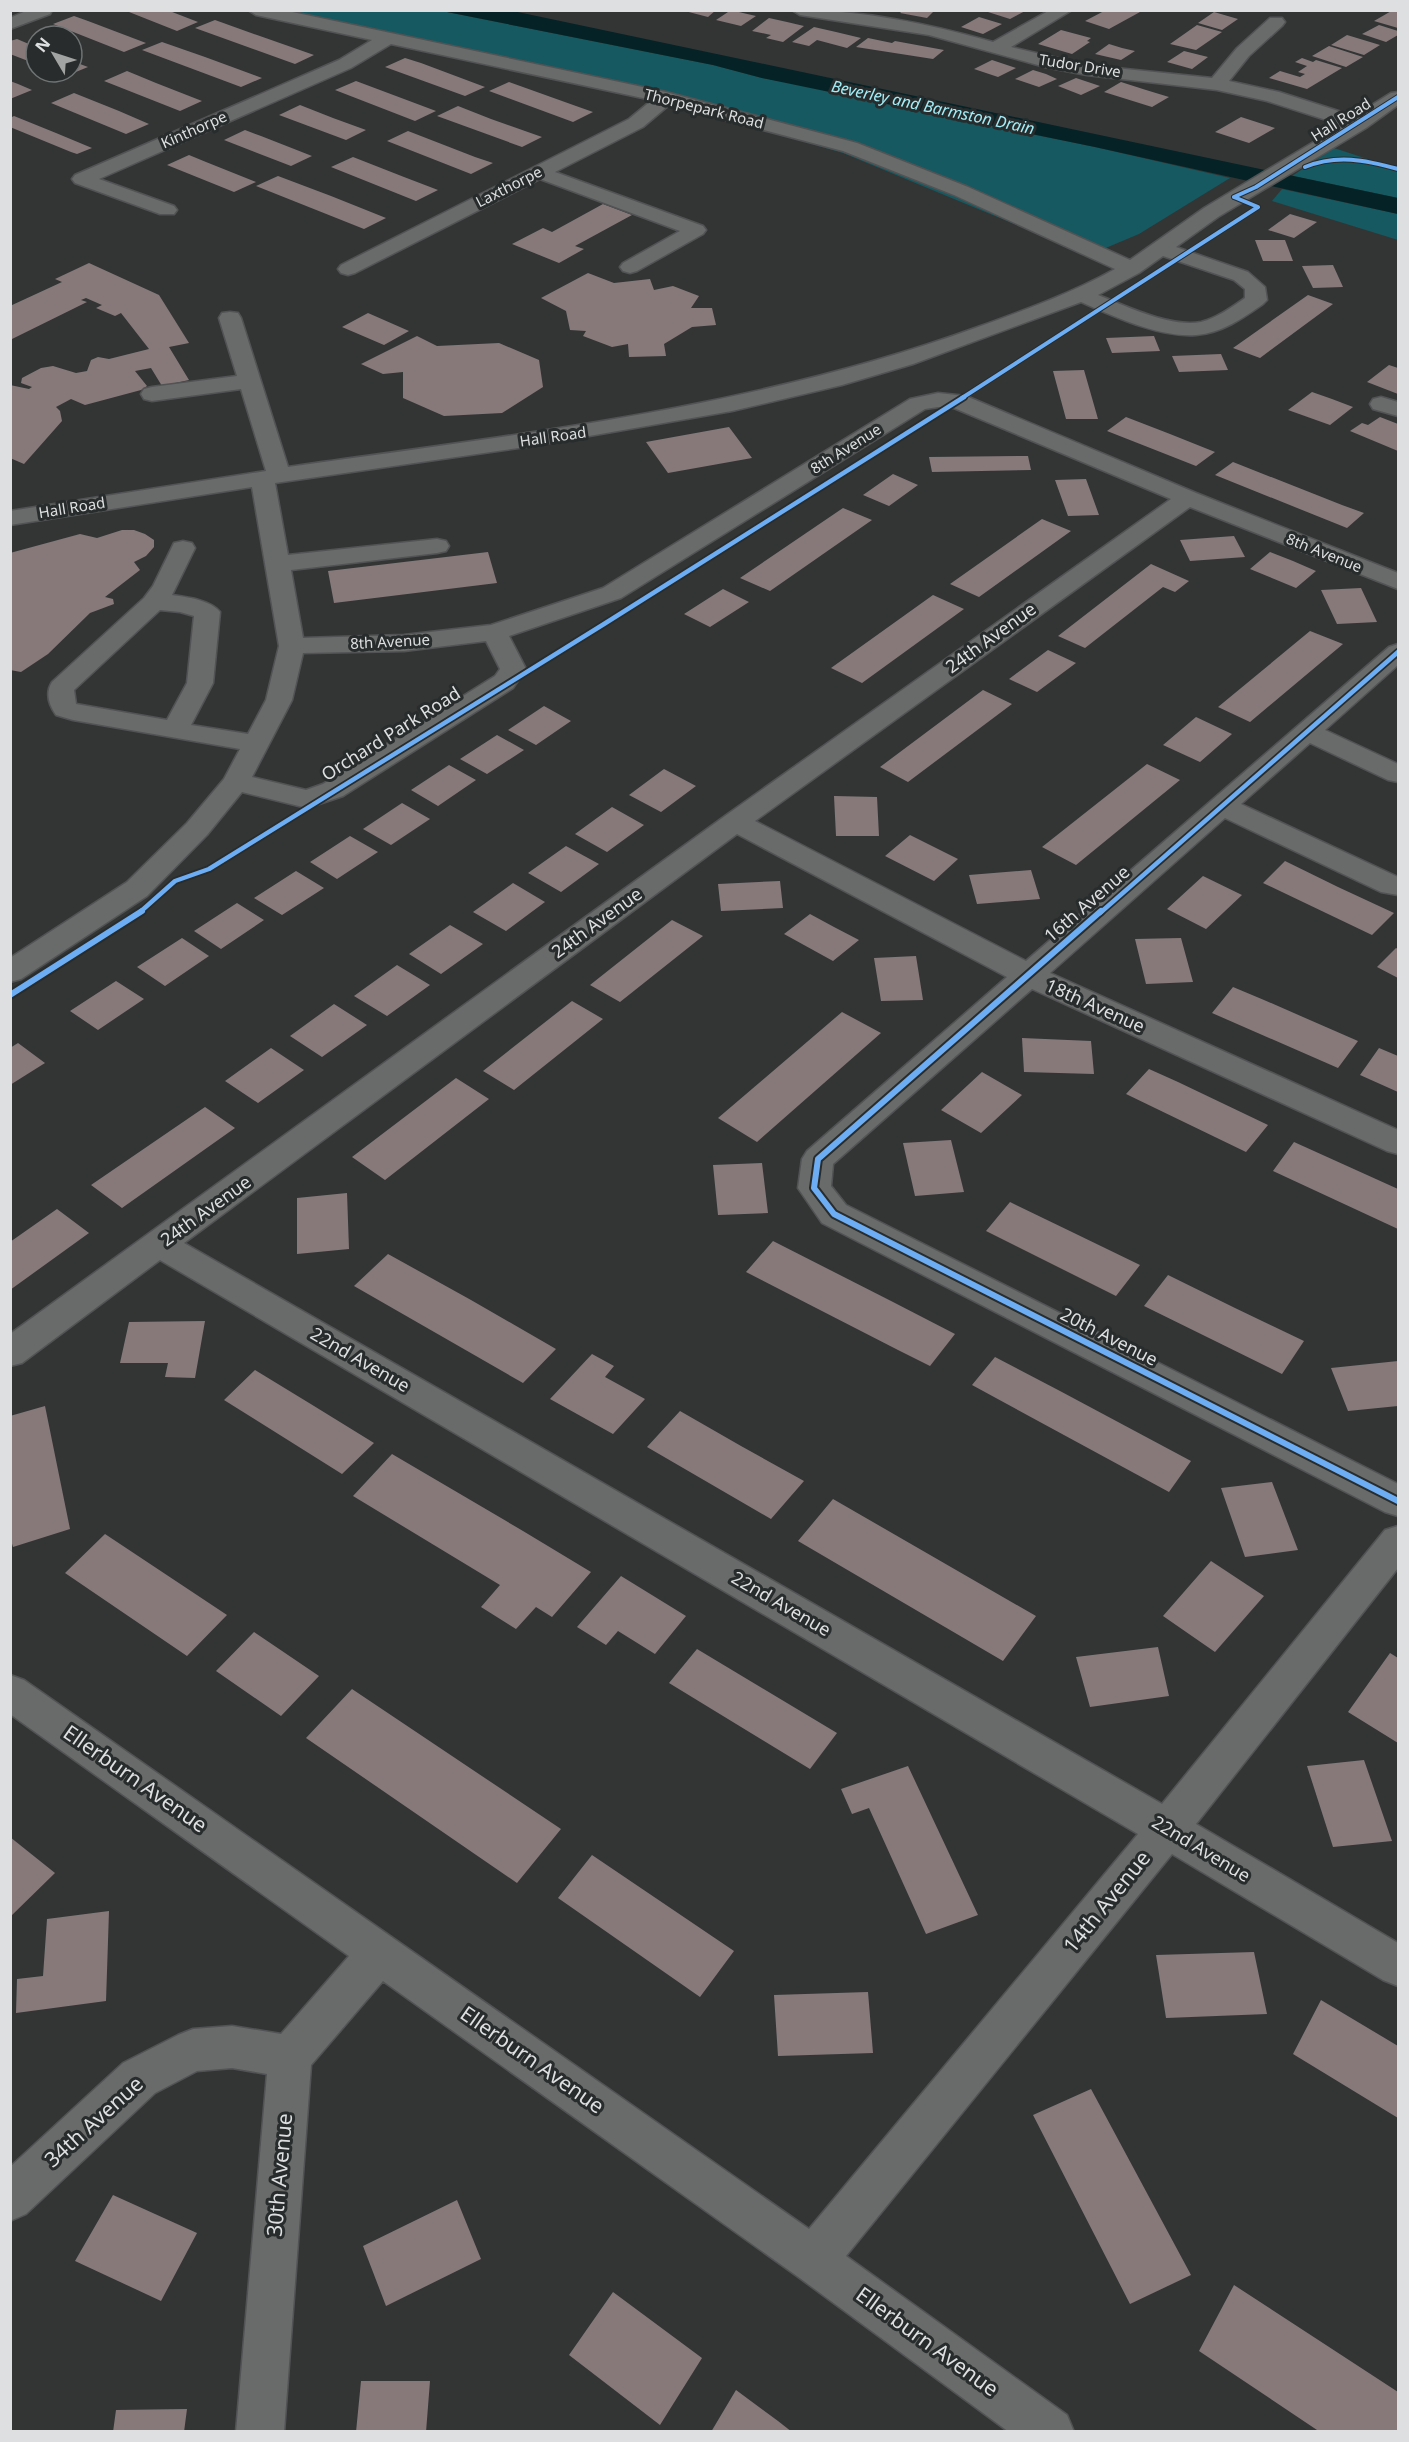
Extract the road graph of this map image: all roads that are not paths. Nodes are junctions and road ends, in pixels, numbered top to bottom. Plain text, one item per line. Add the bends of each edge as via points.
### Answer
1 (44, 10) edge
2 (256, 10) edge
3 (800, 10) edge
4 (1064, 10) edge
5 (1276, 22) dead end
6 (10, 24) edge
7 (387, 39) junction
8 (996, 48) junction
9 (1216, 84) junction
10 (1398, 97) edge
11 (666, 98) junction
12 (1359, 124) junction
13 (538, 172) junction
14 (167, 210) dead end
15 (1162, 249) junction
16 (630, 267) dead end
17 (348, 269) dead end
18 (1132, 269) junction
19 (1081, 295) junction
20 (230, 318) dead end
21 (250, 381) junction
22 (152, 394) dead end
23 (270, 477) junction
24 (1188, 498) junction
25 (10, 518) edge
26 (437, 546) dead end
27 (183, 548) dead end
28 (278, 564) junction
29 (1398, 582) edge
30 (153, 603) junction
31 (495, 632) junction
32 (292, 646) junction
33 (1398, 652) edge
34 (176, 730) junction
35 (1306, 731) junction
36 (256, 744) junction
37 (1398, 774) edge
38 (236, 782) junction
39 (1221, 806) junction
40 (735, 822) junction
41 (1398, 886) edge
42 (10, 972) edge
43 (1028, 975) junction
44 (1398, 1143) edge
45 (814, 1188) joint
46 (161, 1245) junction
47 (10, 1353) edge
48 (1398, 1501) edge
49 (1398, 1541) edge
50 (10, 1692) edge
51 (1167, 1828) junction
52 (380, 1952) junction
53 (1398, 1966) edge
54 (290, 2058) junction
55 (10, 2198) edge
56 (813, 2260) junction
57 (260, 2432) edge
58 (1050, 2432) edge

1 - 6 street
2 - 7 street, Thorpepark Road
3 - 8 street, Tudor Drive via 930,30
4 - 8 street
5 - 9 street
7 - 11 street, Thorpepark Road
7 - 14 street, Kinthorpe via 345,64 82,179
8 - 9 street, Tudor Drive via 1087,70
9 - 12 street, Tudor Drive via 1272,96
10 - 12 street, Hall Road
11 - 13 street, Laxthorpe via 636,123
11 - 18 street, Thorpepark Road via 850,147 962,191
12 - 15 street, Hall Road via 1234,197
13 - 16 street via 696,230
13 - 17 street, Laxthorpe
15 - 18 street, Hall Road
15 - 19 street via 1241,276 1255,286 1256,300 1222,322 1197,329 1166,326
18 - 19 street, Hall Road
19 - 23 street, Hall Road via 918,356 800,389 620,427
20 - 21 street
21 - 22 street
21 - 23 street
23 - 25 street, Hall Road
23 - 28 street
24 - 29 street, 8th Avenue
24 - 31 street, 8th Avenue via 958,401 938,400 918,404 612,593
24 - 40 street, 24th Avenue
26 - 28 street
27 - 30 street via 165,588
28 - 32 street
30 - 34 street via 189,605 207,612 200,682
30 - 34 street via 61,688 62,703 73,712
31 - 32 street, 8th Avenue via 404,643
31 - 38 street, Orchard Park Road via 513,669 504,682 333,790 307,799
32 - 36 street via 279,700
33 - 35 street, 16th Avenue
34 - 36 street
35 - 37 street
35 - 39 street, 16th Avenue
36 - 38 street
38 - 42 street via 197,830 137,889
39 - 41 street
39 - 43 street, 16th Avenue
40 - 43 street, 18th Avenue
40 - 46 street, 24th Avenue
43 - 44 street, 18th Avenue
43 - 45 street, 16th Avenue via 818,1159
45 - 48 street, 20th Avenue via 834,1214
46 - 47 street, 24th Avenue
46 - 51 street, 22nd Avenue
49 - 51 street, 14th Avenue
50 - 52 street, Ellerburn Avenue
51 - 53 street, 22nd Avenue
51 - 56 street, 14th Avenue
52 - 54 street
52 - 56 street, Ellerburn Avenue
54 - 55 street, 34th Avenue via 232,2047 193,2050 139,2078
54 - 57 street, 30th Avenue
56 - 58 street, Ellerburn Avenue

